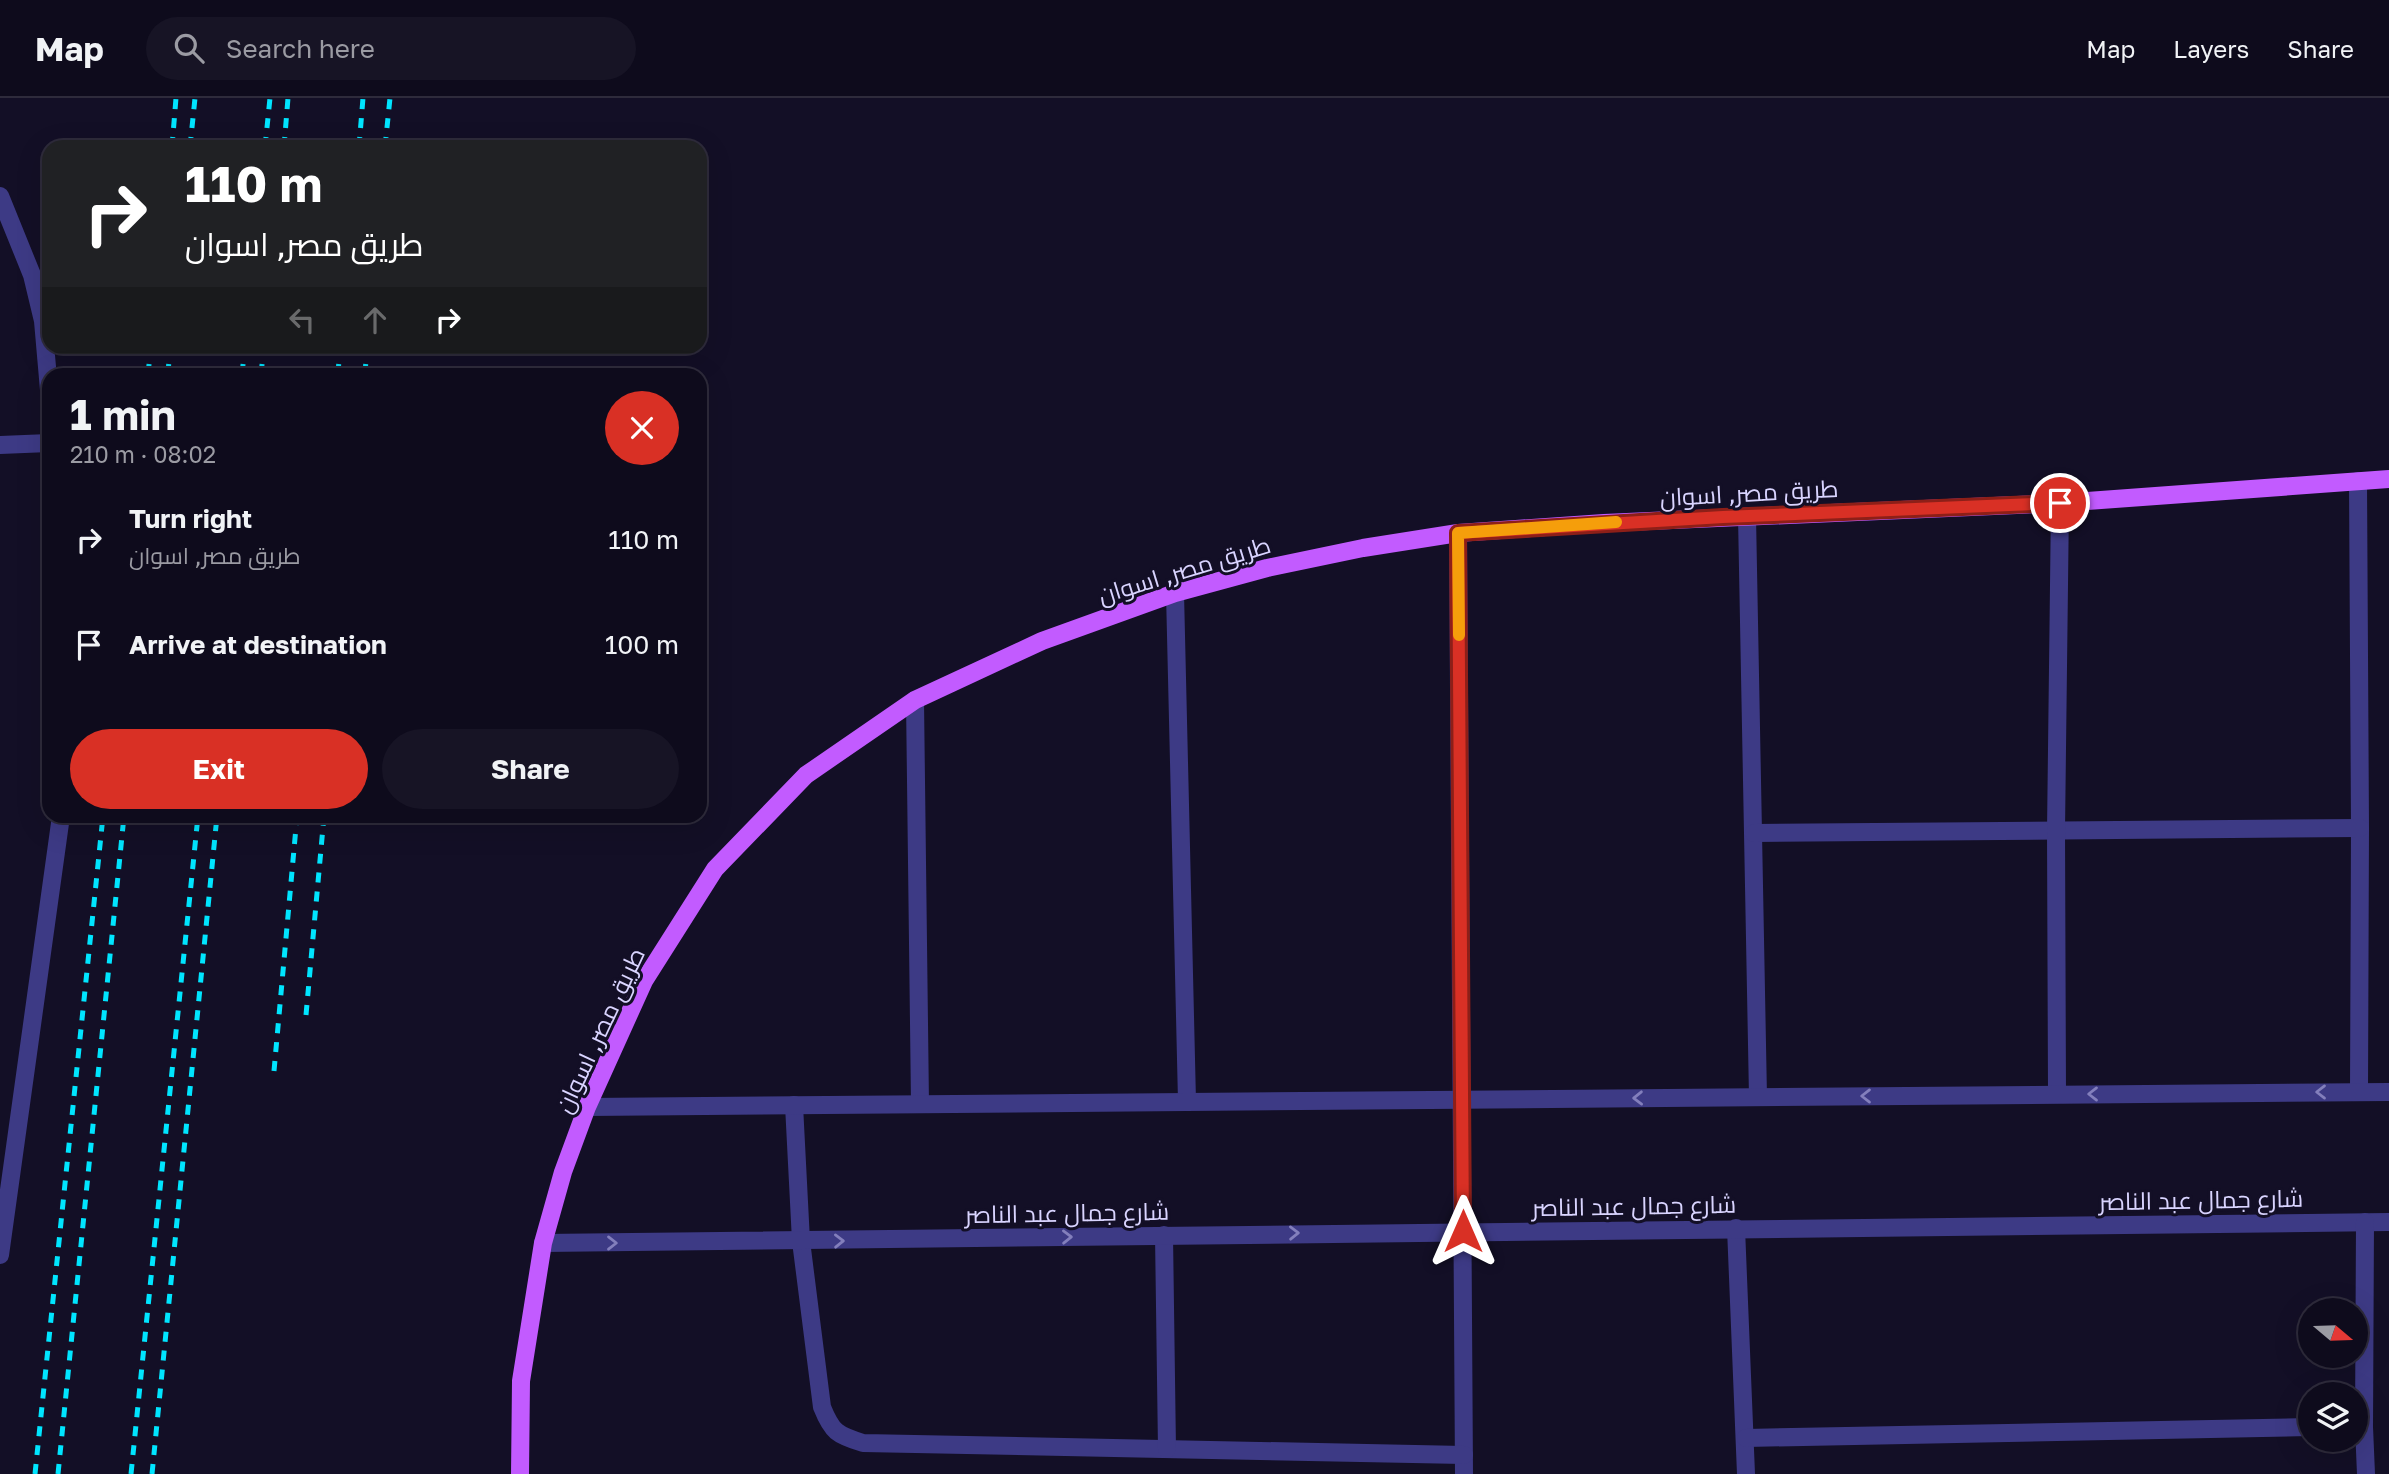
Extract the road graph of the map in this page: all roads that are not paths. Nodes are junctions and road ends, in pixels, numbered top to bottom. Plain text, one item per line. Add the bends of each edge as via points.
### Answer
1 (0, 195) edge
2 (42, 317) edge
3 (42, 443) edge
4 (0, 445) edge
5 (2389, 479) edge
6 (2358, 481) junction
7 (2060, 503) junction
8 (1747, 516) junction
9 (1458, 533) junction
10 (1175, 593) junction
11 (915, 700) junction
12 (60, 823) edge
13 (2360, 828) junction
14 (2056, 831) junction
15 (1754, 833) junction
16 (2359, 1092) junction
17 (2389, 1092) edge
18 (2057, 1094) junction
19 (1758, 1097) junction
20 (1462, 1100) junction
21 (1187, 1101) junction
22 (920, 1104) junction
23 (794, 1105) junction
24 (587, 1107) junction
25 (2365, 1222) junction
26 (2389, 1222) edge
27 (1736, 1228) junction
28 (1463, 1231) junction
29 (1164, 1235) junction
30 (802, 1241) junction
31 (543, 1243) junction
32 (1, 1246) edge
33 (2361, 1382) edge
34 (2298, 1427) edge
35 (1746, 1438) junction
36 (1167, 1449) junction
37 (2363, 1452) edge
38 (1464, 1455) junction
39 (520, 1474) edge
40 (1464, 1474) edge
41 (1746, 1474) edge
42 (2366, 1474) edge

1 - 2 street via 32,275
3 - 4 street
5 - 6 main road, طريق مصر, اسوان
6 - 7 main road, طريق مصر, اسوان
6 - 13 street
7 - 8 main road, طريق مصر, اسوان
7 - 14 street
8 - 9 main road, طريق مصر, اسوان
8 - 15 street
9 - 10 main road, طريق مصر, اسوان via 1308,559
9 - 20 street
10 - 11 main road, طريق مصر, اسوان via 1042,641
10 - 21 street
11 - 22 street
11 - 24 main road, طريق مصر, اسوان via 806,775 715,869 644,981
12 - 32 street
13 - 14 street
13 - 16 street
14 - 15 street
14 - 18 street
15 - 19 street
16 - 17 street
16 -> 18 street
18 -> 19 street
19 -> 20 street
20 - 21 street
20 - 28 street
21 - 22 street
22 - 23 street
23 - 24 street
23 - 30 street
24 - 31 main road, طريق مصر, اسوان
25 - 26 street, شارع جمال عبد الناصر
25 - 27 street, شارع جمال عبد الناصر
25 - 33 street
27 - 28 street, شارع جمال عبد الناصر
27 - 35 street
29 -> 28 street, شارع جمال عبد الناصر
28 - 38 street
30 -> 29 street, شارع جمال عبد الناصر
29 - 36 street
31 -> 30 street, شارع جمال عبد الناصر
30 - 36 street via 822,1407 829,1425 841,1436 863,1443
31 - 39 main road, طريق مصر, اسوان via 521,1381
34 - 35 street
35 - 41 street
36 - 38 street
37 - 42 street
38 - 40 street

